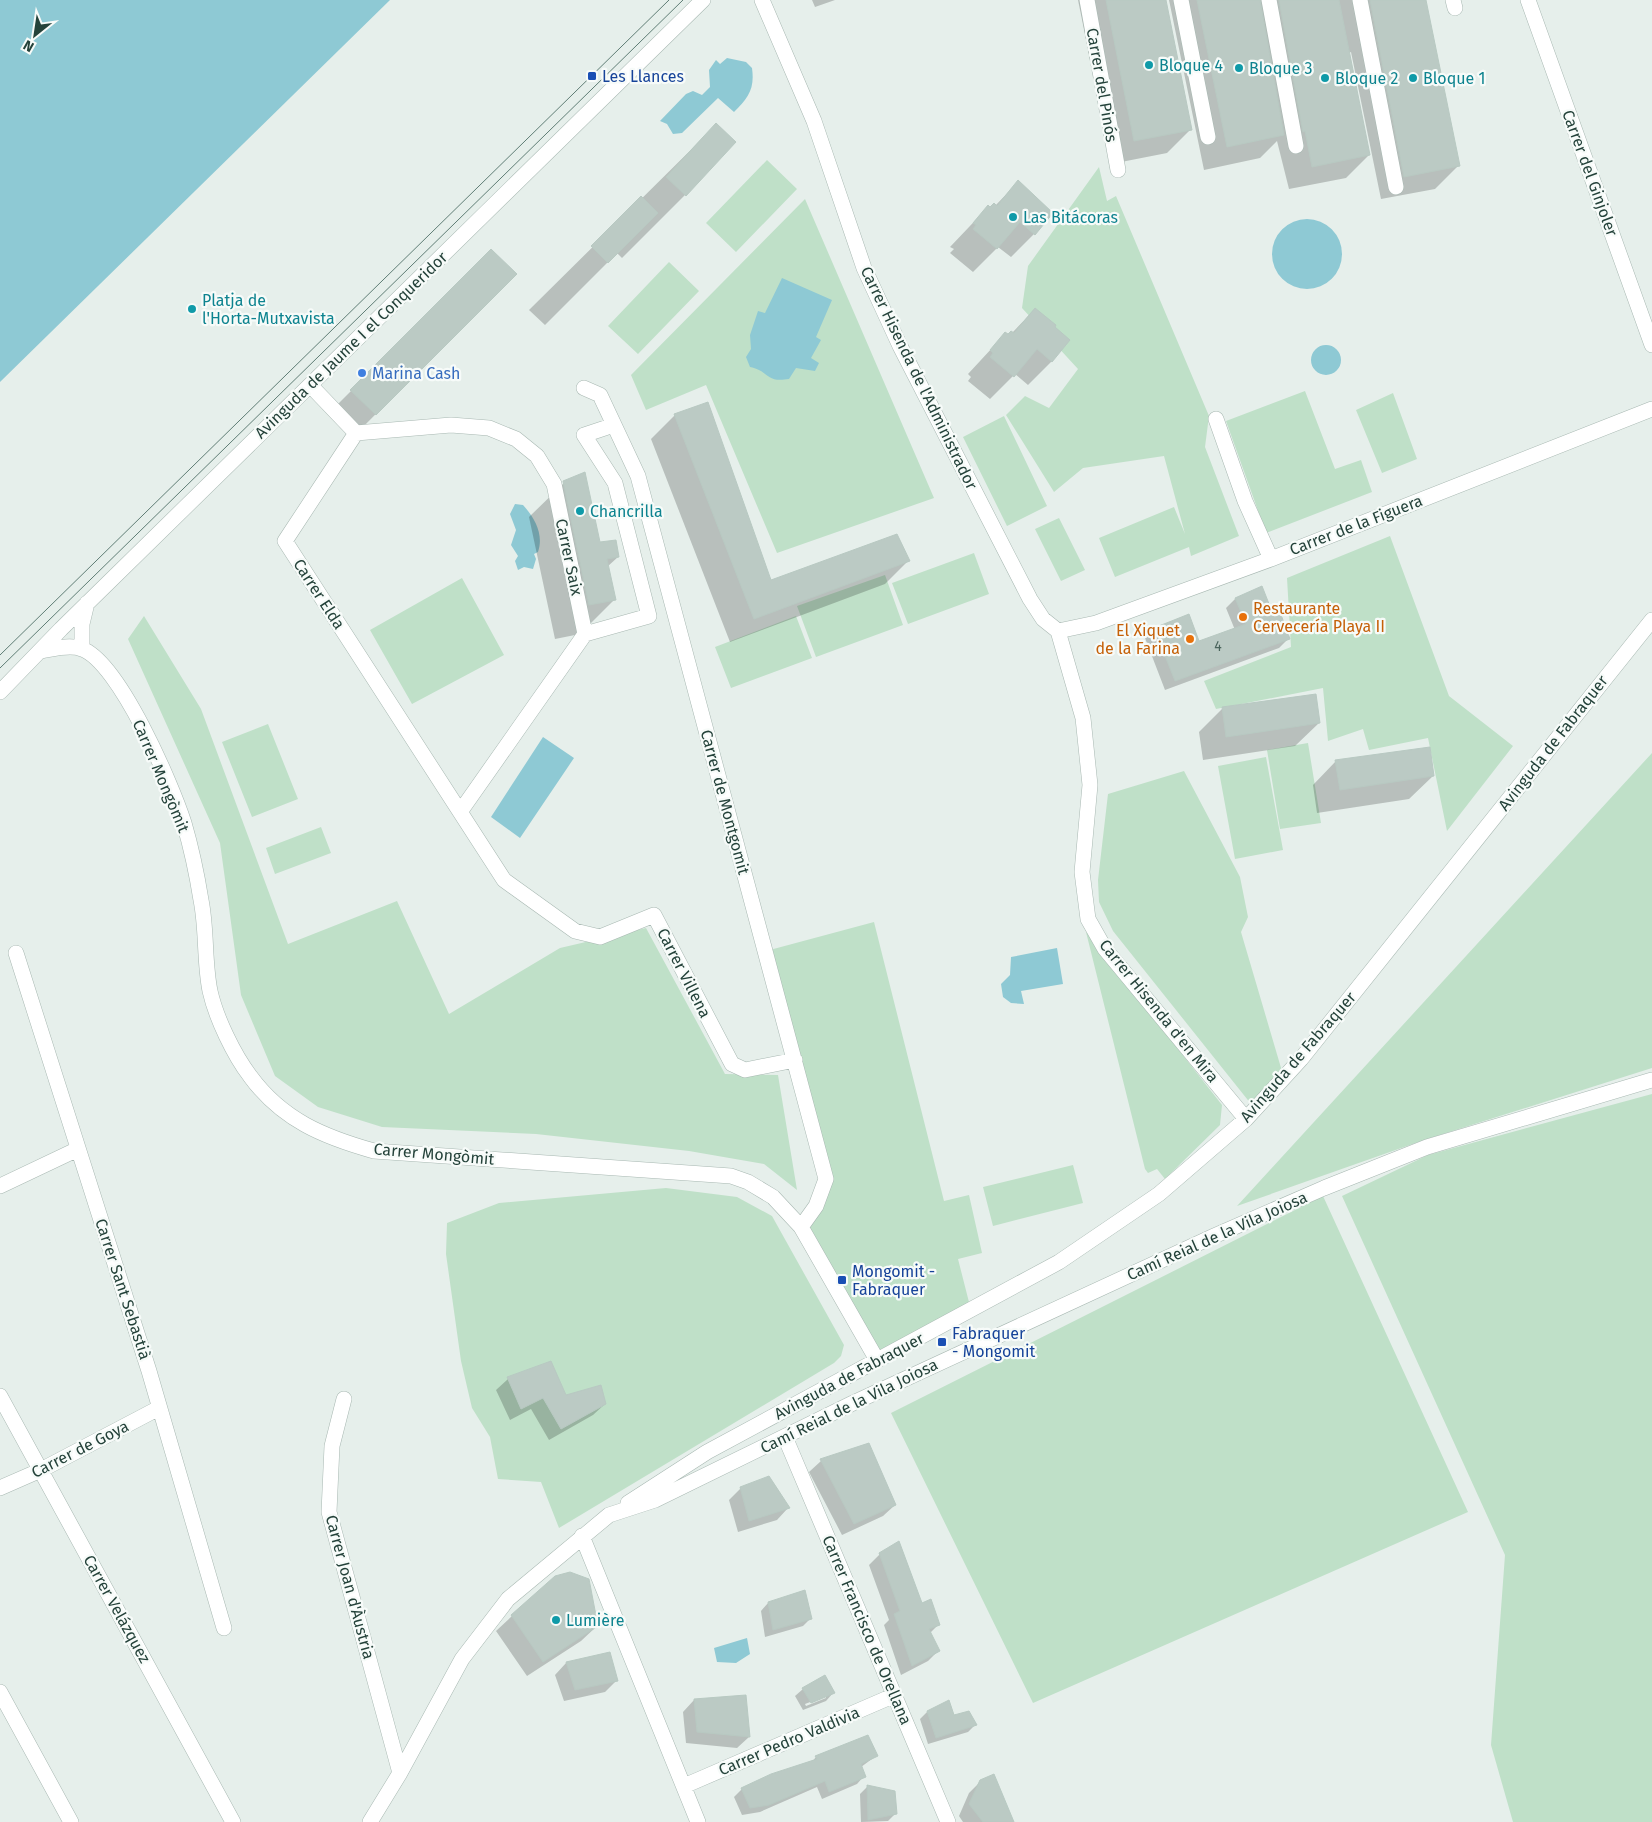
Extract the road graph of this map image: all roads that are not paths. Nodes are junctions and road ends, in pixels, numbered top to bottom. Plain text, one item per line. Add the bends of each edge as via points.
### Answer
1 (703, 0) edge
2 (762, 0) edge
3 (1087, 0) edge
4 (1181, 0) edge
5 (1269, 0) edge
6 (1360, 0) edge
7 (1528, 0) edge
8 (1208, 136) dead end
9 (1296, 146) dead end
10 (1118, 170) dead end
11 (1396, 187) dead end
12 (1652, 345) edge
13 (311, 386) junction
14 (584, 388) dead end
15 (1652, 409) edge
16 (1216, 419) dead end
17 (614, 425) junction
18 (356, 433) junction
19 (1271, 559) junction
20 (87, 603) junction
21 (1652, 620) edge
22 (1058, 632) junction
23 (585, 634) junction
24 (82, 648) junction
25 (41, 651) junction
26 (0, 692) edge
27 (460, 812) junction
28 (16, 953) dead end
29 (795, 1060) junction
30 (1652, 1080) edge
31 (1246, 1119) junction
32 (78, 1149) junction
33 (0, 1186) edge
34 (801, 1227) junction
35 (877, 1360) junction
36 (0, 1396) edge
37 (344, 1398) dead end
38 (159, 1408) junction
39 (785, 1437) junction
40 (41, 1470) junction
41 (0, 1488) edge
42 (609, 1515) junction
43 (582, 1536) junction
44 (224, 1628) dead end
45 (0, 1692) edge
46 (895, 1695) junction
47 (400, 1773) junction
48 (684, 1786) junction
49 (71, 1822) edge
50 (233, 1822) edge
51 (370, 1822) edge
52 (698, 1822) edge
53 (948, 1822) edge

1 - 13 street, Avinguda de Jaume I el Conqueridor
2 - 22 street, Carrer Hisenda de l'Administrador via 814,121 864,268 900,346 1030,599 1043,619
3 - 10 street, Carrer del Pinós
4 - 8 street
5 - 9 street
6 - 11 street
7 - 12 street, Carrer del Ginjoler
13 - 18 street
13 - 20 street, Avinguda de Jaume I el Conqueridor
14 - 17 street, Carrer de Montgomit via 600,395
15 - 19 street, Carrer de la Figuera
16 - 19 street via 1245,501
17 - 23 street via 584,435 615,483 649,616
17 - 29 street, Carrer de Montgomit via 638,476
18 - 23 street, Carrer Saix via 451,424 488,428 516,439 537,456 554,484
18 - 27 street, Carrer Elda via 285,541
19 - 22 street, Carrer de la Figuera via 1096,623
20 - 24 street via 82,624
20 - 25 street, Avinguda de Jaume I el Conqueridor
21 - 31 street, Avinguda de Fabraquer via 1301,1059
22 - 31 street, Carrer Hisenda d'en Mira via 1084,718 1090,785 1082,872 1088,919 1105,949
23 - 27 street
24 - 25 street
24 - 34 street, Carrer Mongòmit via 100,660 146,732 184,822 202,901 210,992 226,1035 250,1077 282,1108 307,1128 374,1151 731,1176 773,1197
25 - 26 street, Avinguda de Jaume I el Conqueridor
27 - 29 street, Carrer Villena via 504,880 575,931 600,937 654,915 732,1064 745,1070
28 - 32 street, Carrer Sant Sebastià
29 - 34 street, Carrer de Montgomit via 826,1179 816,1206
30 - 39 street, Camí Reial de la Vila Joiosa via 1426,1147 1324,1188 1205,1240
31 - 35 street, Avinguda de Fabraquer via 1159,1194 1060,1262
32 - 33 street
32 - 38 street, Carrer Sant Sebastià
34 - 35 street, Carrer Mongòmit
35 - 42 street, Avinguda de Fabraquer via 708,1452
36 - 40 street, Carrer Velázquez
37 - 47 street, Carrer Joan d'Àustria via 332,1446 329,1512
38 - 40 street, Carrer de Goya
38 - 44 street, Carrer Sant Sebastià
39 - 42 street, Camí Reial de la Vila Joiosa via 655,1500
39 - 46 street, Carrer Francisco de Orellana
40 - 41 street, Carrer de Goya
40 - 50 street, Carrer Velázquez
42 - 43 street, Camí Reial de la Vila Joiosa
43 - 47 street, Camí Reial de la Vila Joiosa via 508,1599 473,1644
43 - 48 street
45 - 49 street
46 - 48 street, Carrer Pedro Valdivia
46 - 53 street, Carrer Francisco de Orellana
47 - 51 street, Camí Reial de la Vila Joiosa
48 - 52 street

